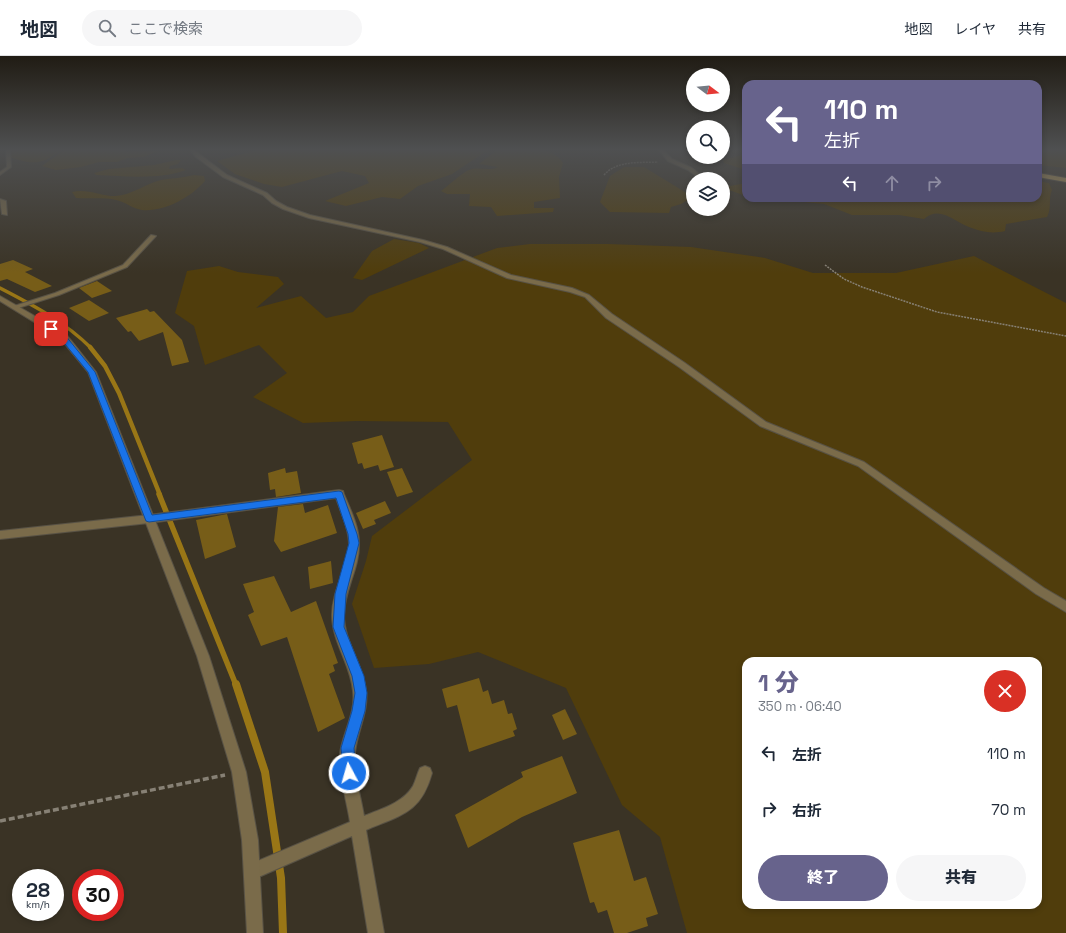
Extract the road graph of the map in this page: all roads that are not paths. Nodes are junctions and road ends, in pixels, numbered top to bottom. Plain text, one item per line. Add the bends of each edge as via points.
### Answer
1 (258, 191) edge
2 (0, 201) edge
3 (5, 214) dead end
4 (153, 236) dead end
5 (0, 298) edge
6 (16, 307) junction
7 (149, 519) junction
8 (0, 535) edge
9 (1066, 607) edge
10 (425, 773) dead end
11 (358, 826) junction
12 (252, 872) junction
13 (255, 933) edge
14 (376, 933) edge

1 - 9 street via 285,208 309,216 421,241 445,248 509,277 572,290 587,296 609,316 763,424 861,464
2 - 3 street via 3,201
4 - 6 street via 125,266 57,294
5 - 6 street
6 - 7 street via 63,336 92,372
7 - 8 street
7 - 11 street via 339,494 354,543 340,594 338,627 358,676 361,693 347,748
7 - 12 street via 203,656 239,772 250,840
10 - 11 street via 421,787 413,800
11 - 12 street
11 - 14 street
12 - 13 street

